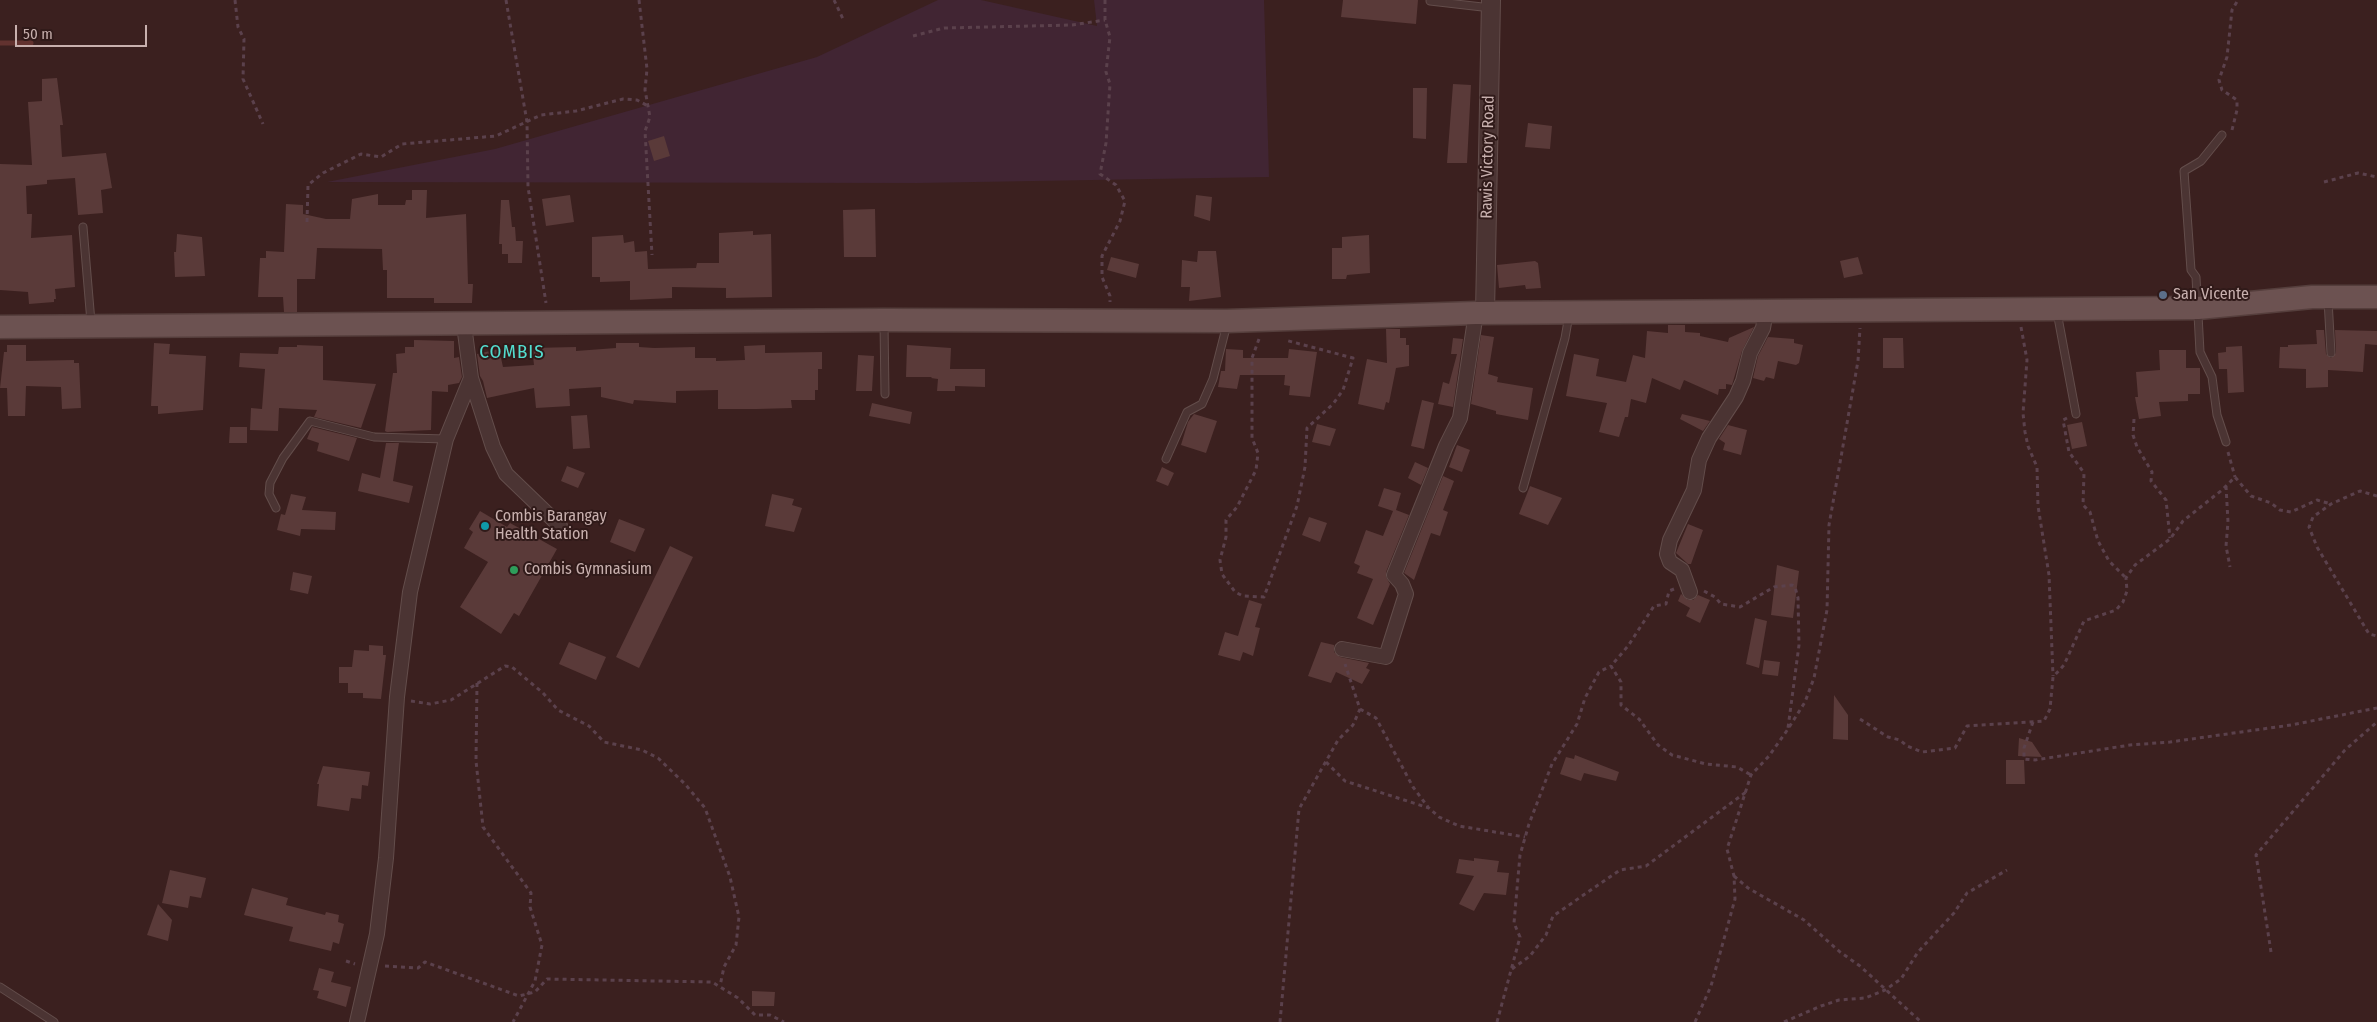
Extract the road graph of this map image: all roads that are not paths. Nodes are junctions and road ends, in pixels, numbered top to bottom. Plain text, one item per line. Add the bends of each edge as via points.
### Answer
1 (1430, 1) edge
2 (1491, 4) edge
3 (2222, 135) road end
4 (83, 227) dead end
5 (2320, 297) junction
6 (2377, 297) edge
7 (2198, 308) junction
8 (2057, 309) junction
9 (1766, 310) junction
10 (1569, 312) junction
11 (1480, 313) junction
12 (884, 320) junction
13 (1227, 321) junction
14 (91, 325) junction
15 (464, 325) junction
16 (0, 327) edge
17 (2331, 353) dead end
18 (471, 378) junction
19 (885, 394) dead end
20 (2076, 414) road end
21 (446, 439) junction
22 (2226, 442) road end
23 (1166, 459) dead end
24 (1524, 488) dead end
25 (276, 508) dead end
26 (560, 526) dead end
27 (1689, 589) road end
28 (1342, 649) road end
29 (0, 987) edge
30 (54, 1022) edge
31 (357, 1022) edge

1 - 2 lane
2 - 11 street, Rawis Victory Road
3 - 7 lane via 2201,161 2184,171 2190,270 2196,277
4 - 14 lane
5 - 6 main road
5 - 7 main road
5 - 17 lane
7 - 8 main road
7 - 22 lane via 2200,352 2212,377 2217,414
8 - 9 main road
8 - 20 lane
9 - 10 main road
9 - 27 street via 1743,381 1709,438 1699,460 1694,490 1670,540 1667,554 1670,562 1682,570
10 - 11 main road
10 - 24 lane via 1565,338
11 - 13 main road
11 - 28 street via 1460,418 1394,575 1406,594 1386,657
12 - 13 main road
12 - 15 main road
12 - 19 lane
13 - 23 lane via 1213,379 1202,404 1187,412
14 - 15 main road
14 - 16 main road
15 - 18 street
18 - 21 street
18 - 26 street via 493,447 506,474
21 - 25 lane via 374,437 310,421 270,482 269,494
21 - 31 street via 410,592 396,697 386,858 377,934
29 - 30 lane

